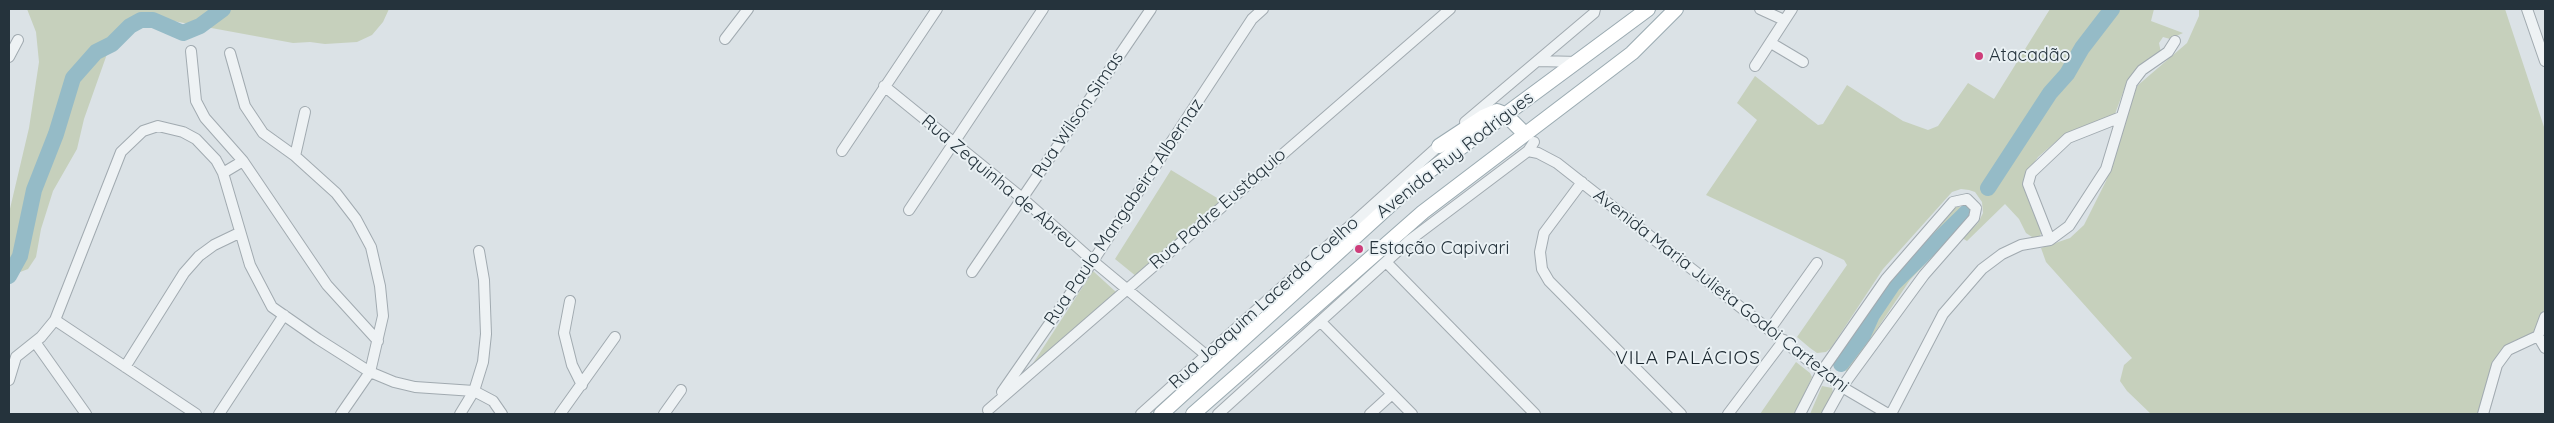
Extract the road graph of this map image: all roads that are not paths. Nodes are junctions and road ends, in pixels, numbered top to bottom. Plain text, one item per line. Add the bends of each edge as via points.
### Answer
1 (748, 9) edge
2 (937, 9) edge
3 (1043, 9) edge
4 (1151, 9) edge
5 (1263, 9) edge
6 (1450, 9) edge
7 (1595, 9) edge
8 (1648, 9) edge
9 (1676, 9) edge
10 (1760, 9) edge
11 (1792, 9) edge
12 (2527, 9) edge
13 (1784, 20) junction
14 (725, 39) dead end
15 (18, 40) dead end
16 (2175, 41) dead end
17 (1771, 43) junction
18 (191, 51) dead end
19 (230, 53) dead end
20 (9, 57) edge
21 (1538, 61) junction
22 (2545, 61) edge
23 (1578, 62) junction
24 (1803, 62) dead end
25 (1755, 66) dead end
26 (884, 86) junction
27 (305, 112) dead end
28 (1504, 114) junction
29 (2121, 117) junction
30 (953, 142) junction
31 (1529, 143) junction
32 (1439, 146) junction
33 (842, 151) dead end
34 (295, 156) junction
35 (243, 161) junction
36 (223, 173) junction
37 (1582, 182) junction
38 (1022, 198) junction
39 (909, 210) dead end
40 (239, 233) junction
41 (2050, 240) junction
42 (479, 251) dead end
43 (1093, 261) junction
44 (1386, 262) junction
45 (1817, 263) dead end
46 (972, 272) dead end
47 (1126, 290) junction
48 (570, 301) dead end
49 (284, 315) junction
50 (2545, 317) edge
51 (55, 320) junction
52 (1320, 322) junction
53 (1770, 330) junction
54 (2538, 336) junction
55 (615, 338) dead end
56 (1784, 340) junction
57 (378, 341) junction
58 (35, 342) junction
59 (2545, 348) edge
60 (1206, 355) junction
61 (125, 367) junction
62 (1822, 371) junction
63 (370, 372) junction
64 (9, 380) edge
65 (582, 385) junction
66 (1842, 387) junction
67 (681, 390) dead end
68 (474, 391) junction
69 (1392, 394) junction
70 (986, 412) edge
71 (86, 414) edge
72 (196, 414) edge
73 (219, 414) edge
74 (341, 414) edge
75 (460, 414) edge
76 (502, 414) edge
77 (560, 414) edge
78 (664, 414) edge
79 (1141, 414) edge
80 (1162, 414) edge
81 (1193, 414) edge
82 (1218, 414) edge
83 (1370, 414) edge
84 (1412, 414) edge
85 (1534, 414) edge
86 (1681, 414) edge
87 (1728, 414) edge
88 (1800, 414) edge
89 (1827, 414) edge
90 (1889, 414) edge
91 (2484, 414) edge

1 - 14 street
2 - 26 street
3 - 30 street
4 - 38 street, Rua Wilson Simas
5 - 43 street, Rua Paulo Mangabeira Albernaz via 1252,19
6 - 47 street, Rua Padre Eustáquio
7 - 21 street, Rua Joaquim Lacerda Coelho
8 - 23 main road, Avenida Ruy Rodrigues
9 - 31 main road, Avenida Ruy Rodrigues via 1632,53
10 - 13 street
11 - 13 street
12 - 22 street
13 - 17 street
15 - 20 street
16 - 29 street via 2168,52 2142,70 2132,83
17 - 24 street
17 - 25 street
18 - 35 street via 196,101 205,118
19 - 34 street via 245,106 263,133
21 - 23 street
21 - 32 street, Rua Joaquim Lacerda Coelho
23 - 28 main road, Avenida Ruy Rodrigues
26 - 30 street, Rua Zequinha de Abreu
26 - 33 street
27 - 34 street
28 - 31 main road
28 - 32 main road via 1497,111 1483,117
28 - 80 main road, Avenida Ruy Rodrigues via 1391,203
29 - 41 street via 2106,169 2069,226
29 - 41 street via 2068,138 2031,172 2028,184
30 - 38 street, Rua Zequinha de Abreu
30 - 39 street
31 - 37 street, Avenida Maria Julieta Godoi Cartezani via 1538,153
31 - 44 street
31 - 81 main road, Avenida Ruy Rodrigues via 1417,217
32 - 60 street, Rua Joaquim Lacerda Coelho
34 - 57 street via 336,193 356,218 371,247 383,316
35 - 36 street
35 - 57 street via 327,285
36 - 40 street
36 - 51 street via 216,160 196,139 158,126 143,131 122,152
37 - 53 street, Avenida Maria Julieta Godoi Cartezani
37 - 86 street via 1544,233 1540,252 1542,269 1549,281
38 - 43 street, Rua Zequinha de Abreu
38 - 46 street, Rua Wilson Simas
40 - 49 street via 258,283 272,306
40 - 61 street via 214,244 189,267
41 - 90 street via 2021,245 2002,254 1982,270 1942,314
42 - 68 street via 484,280 486,334 483,362
43 - 47 street, Rua Zequinha de Abreu
43 - 70 street, Rua Paulo Mangabeira Albernaz
44 - 52 street
44 - 85 street
45 - 53 street
47 - 60 street, Rua Zequinha de Abreu
47 - 70 street, Rua Padre Eustáquio
48 - 65 street via 564,333 572,364
49 - 63 street
49 - 73 street
50 - 54 street
51 - 58 street
51 - 61 street
52 - 69 street
52 - 82 street
53 - 56 street, Avenida Maria Julieta Godoi Cartezani
54 - 59 street
54 - 91 street via 2508,350 2497,366
55 - 65 street
56 - 62 street, Avenida Maria Julieta Godoi Cartezani
56 - 87 street
57 - 63 street
58 - 64 street via 16,357
58 - 71 street
60 - 79 street, Rua Joaquim Lacerda Coelho
61 - 72 street
62 - 66 street, Avenida Maria Julieta Godoi Cartezani
62 - 66 street via 1886,278 1953,202 1968,199 1976,208 1974,218 1924,275
62 - 88 street
63 - 68 street via 415,387
63 - 74 street
65 - 77 street
66 - 89 street
66 - 90 street, Avenida Maria Julieta Godoi Cartezani
67 - 78 street
68 - 75 street
68 - 76 street via 493,401
69 - 83 street
69 - 84 street

